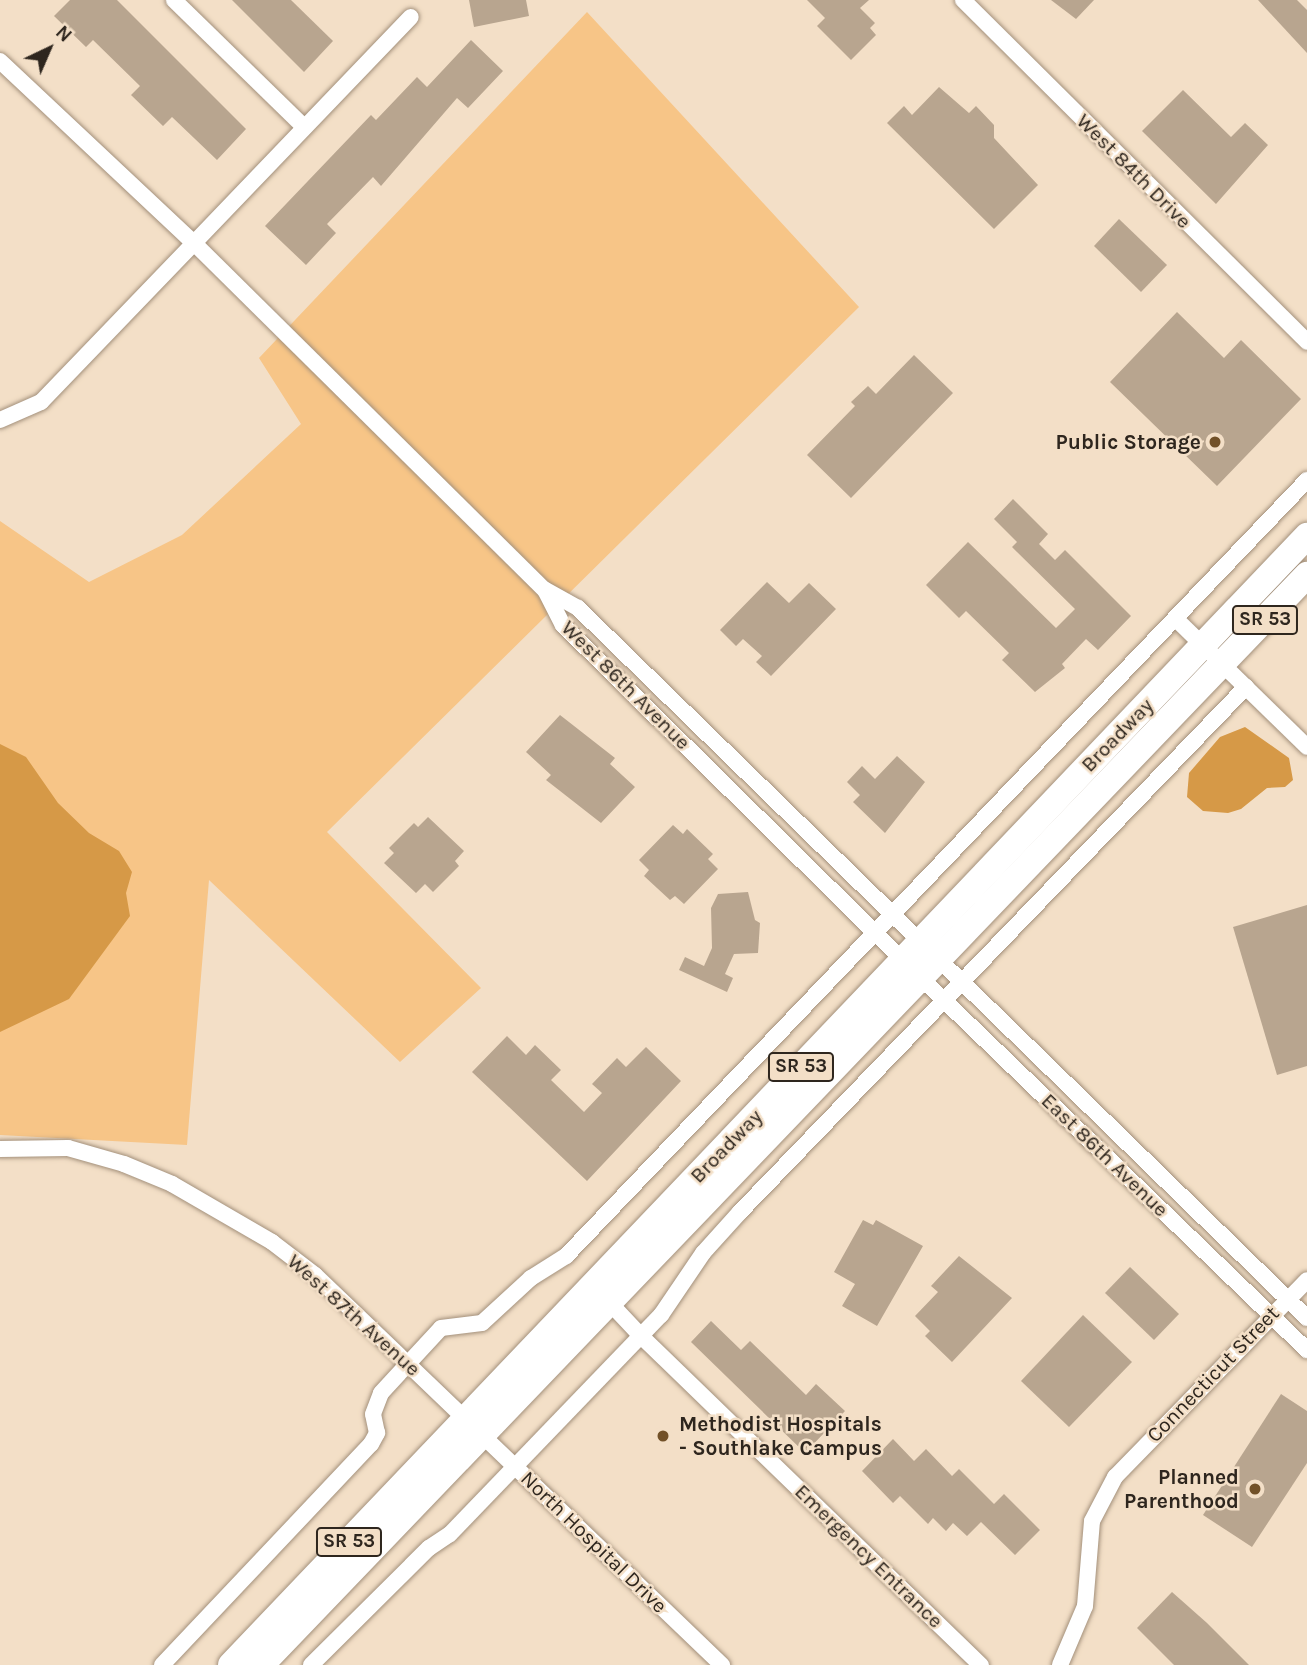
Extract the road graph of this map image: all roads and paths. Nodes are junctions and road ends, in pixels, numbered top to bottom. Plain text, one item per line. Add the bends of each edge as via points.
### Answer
1 (174, 0) edge
2 (962, 0) edge
3 (411, 17) dead end
4 (0, 61) edge
5 (304, 127) junction
6 (194, 243) junction
7 (1307, 342) edge
8 (0, 420) edge
9 (1307, 480) edge
10 (1307, 536) edge
11 (1307, 575) edge
12 (545, 590) junction
13 (1176, 619) junction
14 (1202, 645) junction
15 (1222, 664) junction
16 (1246, 687) junction
17 (1307, 747) edge
18 (892, 916) junction
19 (875, 933) junction
20 (911, 951) junction
21 (930, 971) junction
22 (960, 983) junction
23 (943, 1000) junction
24 (0, 1149) edge
25 (618, 1259) junction
26 (1307, 1280) edge
27 (1286, 1298) junction
28 (609, 1302) junction
29 (1269, 1315) junction
30 (1307, 1318) edge
31 (640, 1335) junction
32 (1307, 1350) edge
33 (409, 1364) junction
34 (473, 1426) junction
35 (514, 1466) junction
36 (162, 1665) edge
37 (231, 1665) edge
38 (261, 1665) edge
39 (311, 1665) edge
40 (722, 1665) edge
41 (981, 1665) edge
42 (1059, 1665) edge

1 - 5 street
2 - 7 street, West 84th Drive
3 - 5 street
4 - 6 street
5 - 6 street
6 - 8 street via 40,402
6 - 12 street
9 - 13 street
10 - 14 main road, Broadway / SR 53
11 - 15 main road, Broadway / SR 53
12 - 18 street, West 86th Avenue via 579,608
12 - 19 street, West 86th Avenue via 563,625
13 - 14 street
13 - 18 street
14 - 15 street
14 - 20 main road, Broadway / SR 53
15 - 16 street
15 - 21 main road, Broadway / SR 53
16 - 17 street
16 - 22 street
18 - 19 street
18 - 20 street, West 86th Avenue
19 - 20 street, West 86th Avenue
19 - 33 street via 566,1256 531,1278 482,1323 442,1328
20 - 21 street, East 86th Avenue
20 - 21 street, East 86th Avenue
20 - 25 main road, Broadway / SR 53
21 - 22 street, East 86th Avenue
21 - 23 street, East 86th Avenue
21 - 28 main road, Broadway / SR 53
22 - 23 street
22 - 27 street, East 86th Avenue
23 - 29 street, East 86th Avenue
23 - 31 street via 740,1212
24 - 33 street, West 87th Avenue via 68,1148 172,1184 272,1242 315,1275
25 - 28 street via 609,1278
25 - 34 main road, Broadway / SR 53
26 - 27 street, Connecticut Street
27 - 29 street, Connecticut Street
27 - 30 street, East 86th Avenue
28 - 31 street, Emergency Entrance
28 - 34 main road, Broadway / SR 53
29 - 32 street, East 86th Avenue
29 - 42 street, Connecticut Street via 1115,1477 1092,1521 1084,1606
31 - 35 street
31 - 41 street, Emergency Entrance
33 - 34 street, West 87th Avenue
33 - 36 street via 376,1402 376,1433 371,1444
34 - 35 street, North Hospital Drive
34 - 37 main road, Broadway / SR 53
34 - 38 main road, Broadway / SR 53
35 - 39 street via 450,1535 429,1548
35 - 40 street, North Hospital Drive

